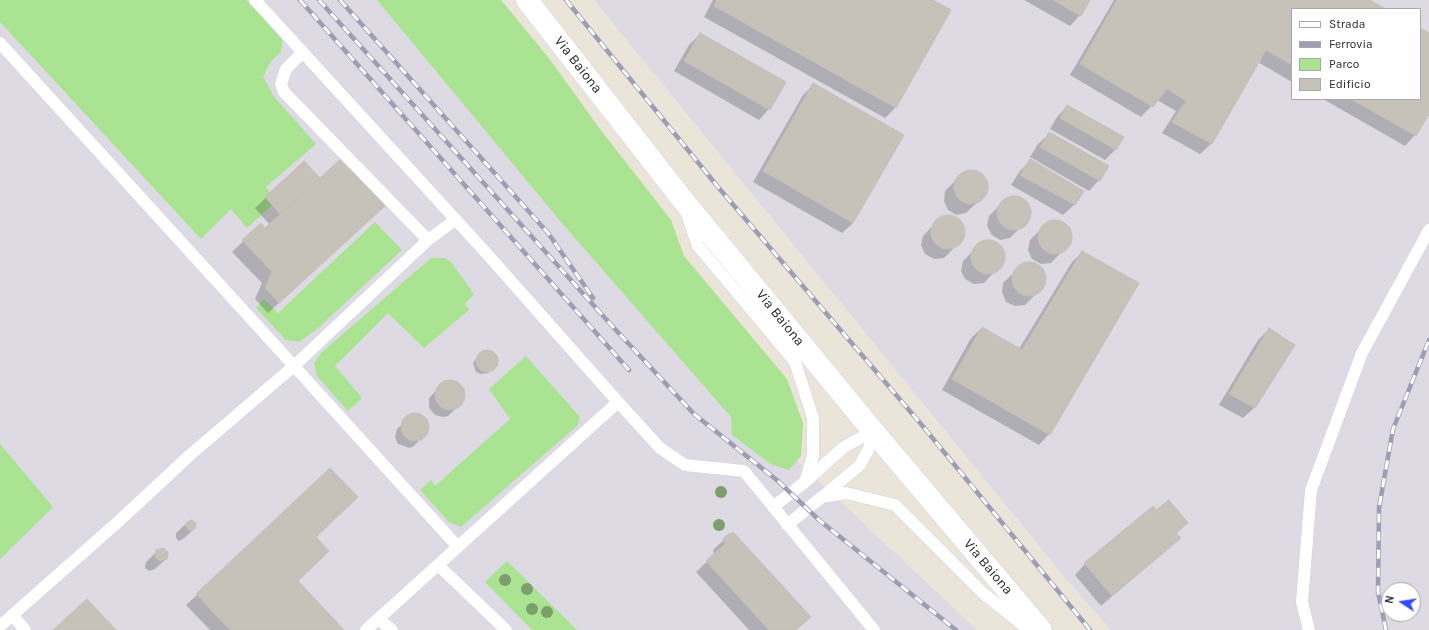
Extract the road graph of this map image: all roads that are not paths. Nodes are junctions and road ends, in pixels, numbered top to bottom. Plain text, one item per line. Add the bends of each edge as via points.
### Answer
1 (255, 0) edge
2 (527, 0) edge
3 (0, 43) edge
4 (302, 53) junction
5 (682, 199) junction
6 (455, 220) junction
7 (1429, 230) edge
8 (428, 240) junction
9 (294, 366) junction
10 (618, 402) junction
11 (873, 431) junction
12 (805, 482) junction
13 (822, 497) junction
14 (773, 507) junction
15 (787, 524) junction
16 (458, 547) junction
17 (438, 565) junction
18 (12, 615) junction
19 (378, 619) junction
20 (0, 626) edge
21 (25, 630) edge
22 (366, 630) edge
23 (392, 630) edge
24 (506, 630) edge
25 (874, 630) edge
26 (1029, 630) edge
27 (1041, 630) edge
28 (1309, 630) edge

1 - 4 lane
2 - 5 street, Via Baiona
3 - 9 lane
4 - 6 lane
4 - 8 lane via 286,69 281,84 284,92
5 - 11 street, Via Baiona
5 - 12 lane via 698,246 795,362 813,418 813,456
6 - 8 lane
6 - 10 lane
7 - 28 lane via 1362,353 1311,490 1302,602
8 - 9 lane
9 - 16 lane
9 - 18 lane via 190,455
10 - 14 lane via 660,448 685,465 744,471
10 - 16 lane
11 - 12 lane via 844,447
11 - 13 lane via 869,448 860,465
11 - 27 street, Via Baiona
12 - 14 lane
13 - 15 lane
13 - 26 lane via 846,493 895,505 983,593
14 - 15 lane
15 - 25 lane
16 - 17 lane
17 - 19 lane
17 - 24 lane
18 - 20 lane
18 - 21 lane
19 - 22 lane
19 - 23 lane

